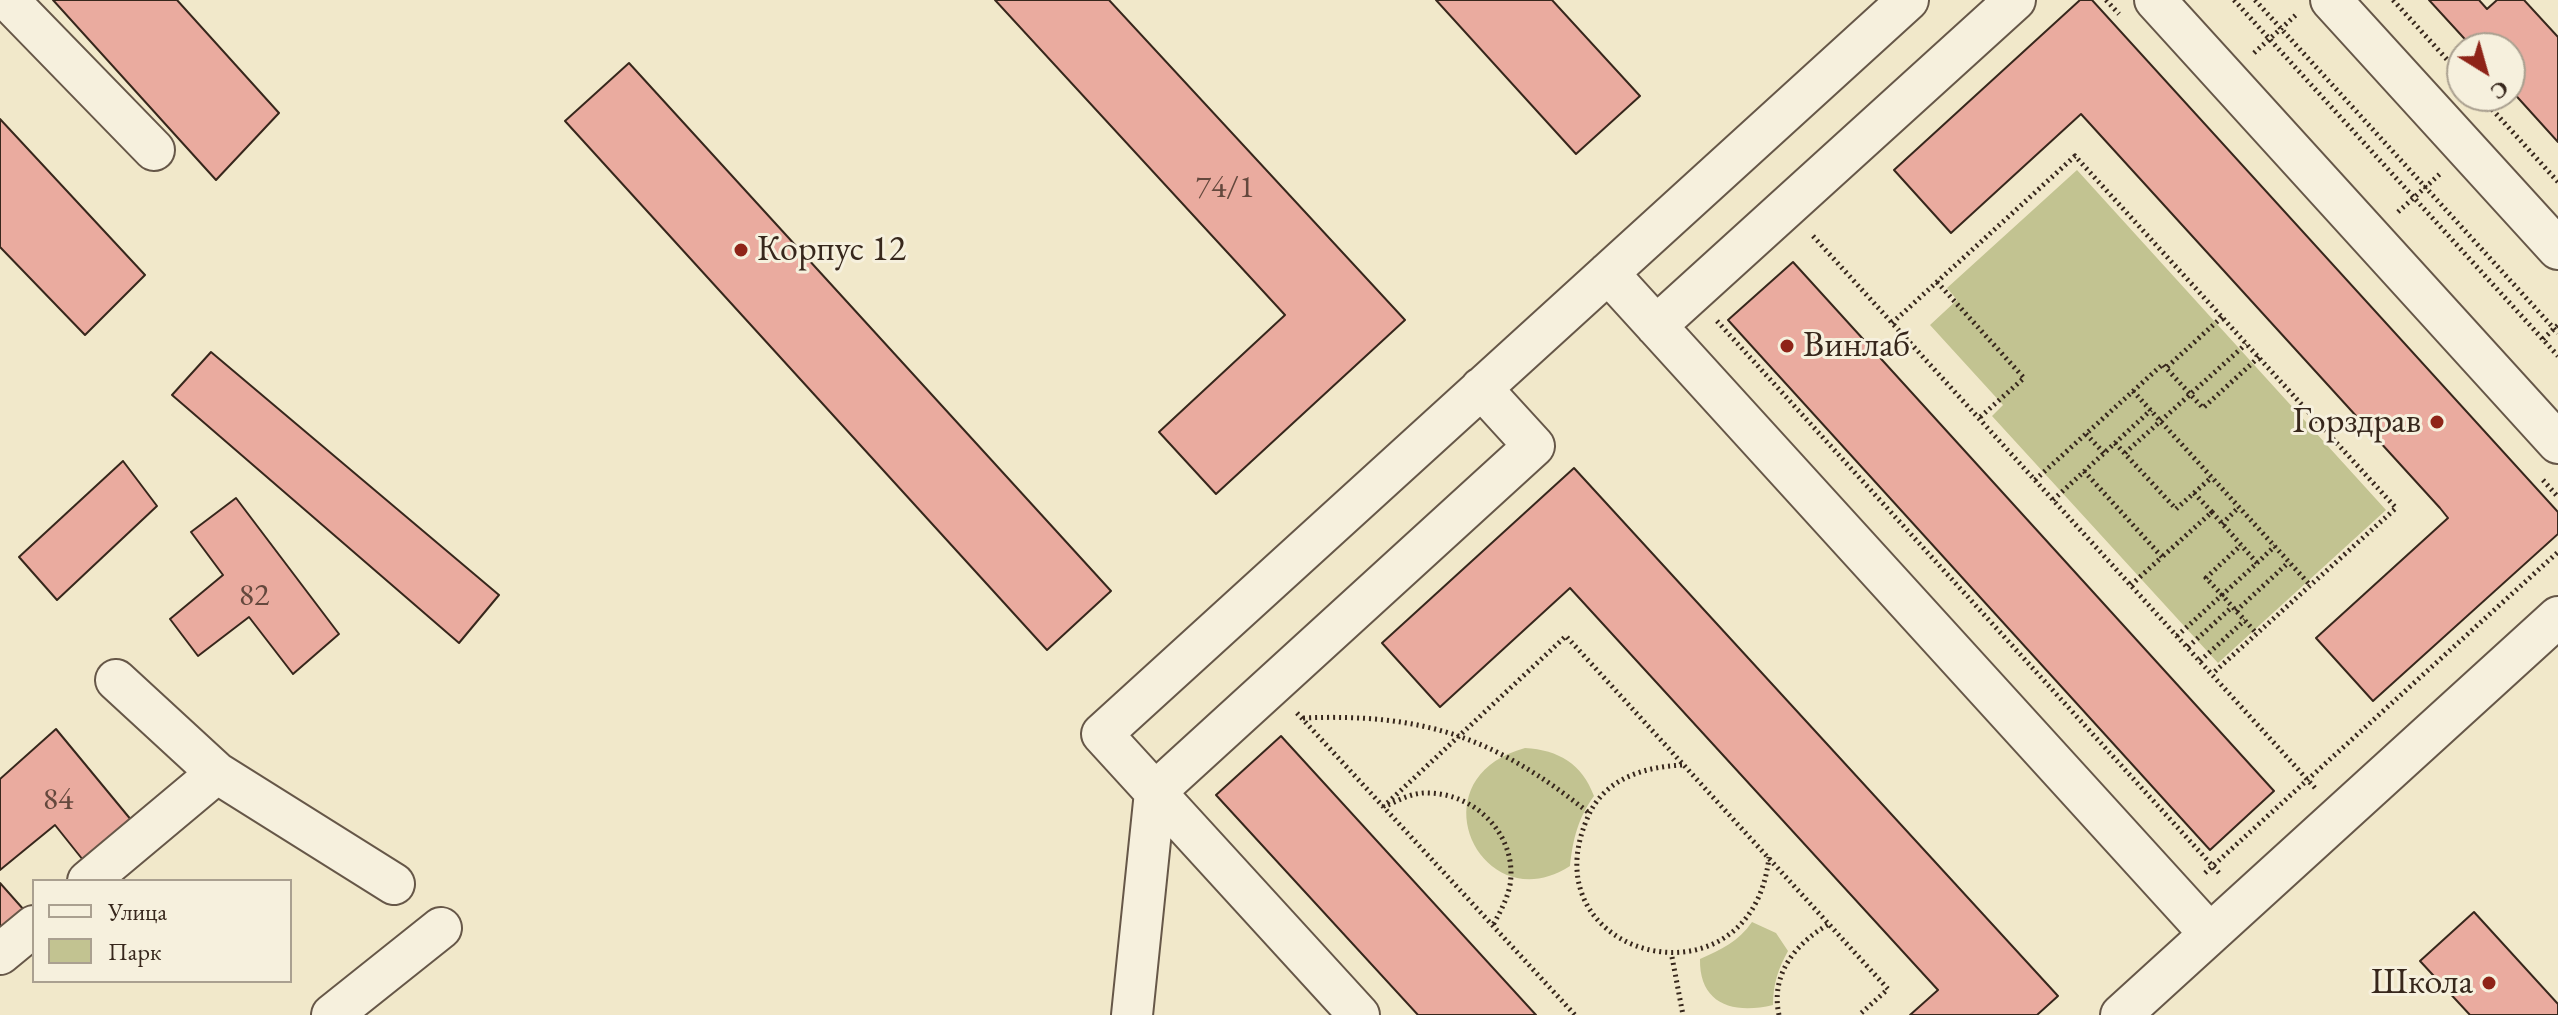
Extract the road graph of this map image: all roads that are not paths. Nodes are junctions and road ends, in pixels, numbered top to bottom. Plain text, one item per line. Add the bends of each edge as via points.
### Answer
1 (8, 0) edge
2 (1908, 0) edge
3 (2015, 0) edge
4 (2155, 0) edge
5 (2331, 0) edge
6 (154, 150) dead end
7 (2558, 249) edge
8 (1608, 273) junction
9 (1656, 326) junction
10 (1481, 388) junction
11 (2558, 443) edge
12 (2558, 617) edge
13 (116, 680) dead end
14 (217, 773) junction
15 (1155, 792) junction
16 (90, 879) edge
17 (394, 884) dead end
18 (32, 928) edge
19 (441, 928) dead end
20 (2210, 934) junction
21 (0, 954) edge
22 (332, 1015) edge
23 (1132, 1015) edge
24 (1359, 1015) edge
25 (2121, 1015) edge

1 - 6 street
2 - 8 street
3 - 9 street
4 - 11 street
5 - 7 street
8 - 9 street
8 - 10 street
9 - 20 street
10 - 15 street via 1102,734
10 - 15 street via 1534,446
12 - 20 street
13 - 14 street
14 - 16 street
14 - 17 street
15 - 23 street
15 - 24 street
18 - 21 street
19 - 22 street
20 - 25 street

